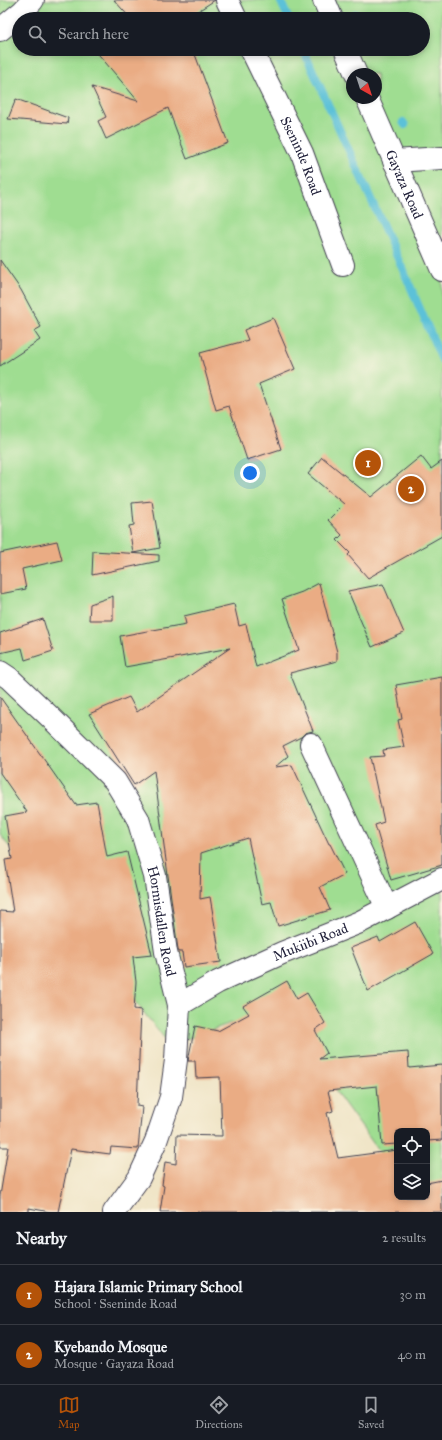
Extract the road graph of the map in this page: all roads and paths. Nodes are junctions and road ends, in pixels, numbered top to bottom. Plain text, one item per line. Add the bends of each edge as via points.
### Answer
1 (33, 0) edge
2 (227, 0) edge
3 (324, 0) edge
4 (22, 12) edge
5 (233, 12) edge
6 (329, 12) edge
7 (12, 20) edge
8 (0, 30) edge
9 (254, 56) edge
10 (348, 56) edge
11 (353, 68) edge
12 (369, 104) edge
13 (442, 158) edge
14 (394, 162) junction
15 (343, 265) dead end
16 (442, 270) edge
17 (0, 672) edge
18 (311, 744) dead end
19 (442, 879) edge
20 (387, 908) junction
21 (179, 1005) junction
22 (114, 1212) edge

1 - 4 street
2 - 5 street
3 - 6 street
7 - 8 street
9 - 15 street, Sseninde Road via 302,153
10 - 11 street
12 - 14 street, Gayaza Road
13 - 14 street
14 - 16 street, Gayaza Road
17 - 21 street, Hormisdallen Road via 115,781 138,820 155,876 166,952
18 - 20 street
19 - 20 street, Mukiibi Road
20 - 21 street, Mukiibi Road via 218,982
21 - 22 street, Hormisdallen Road via 171,1097 139,1178

